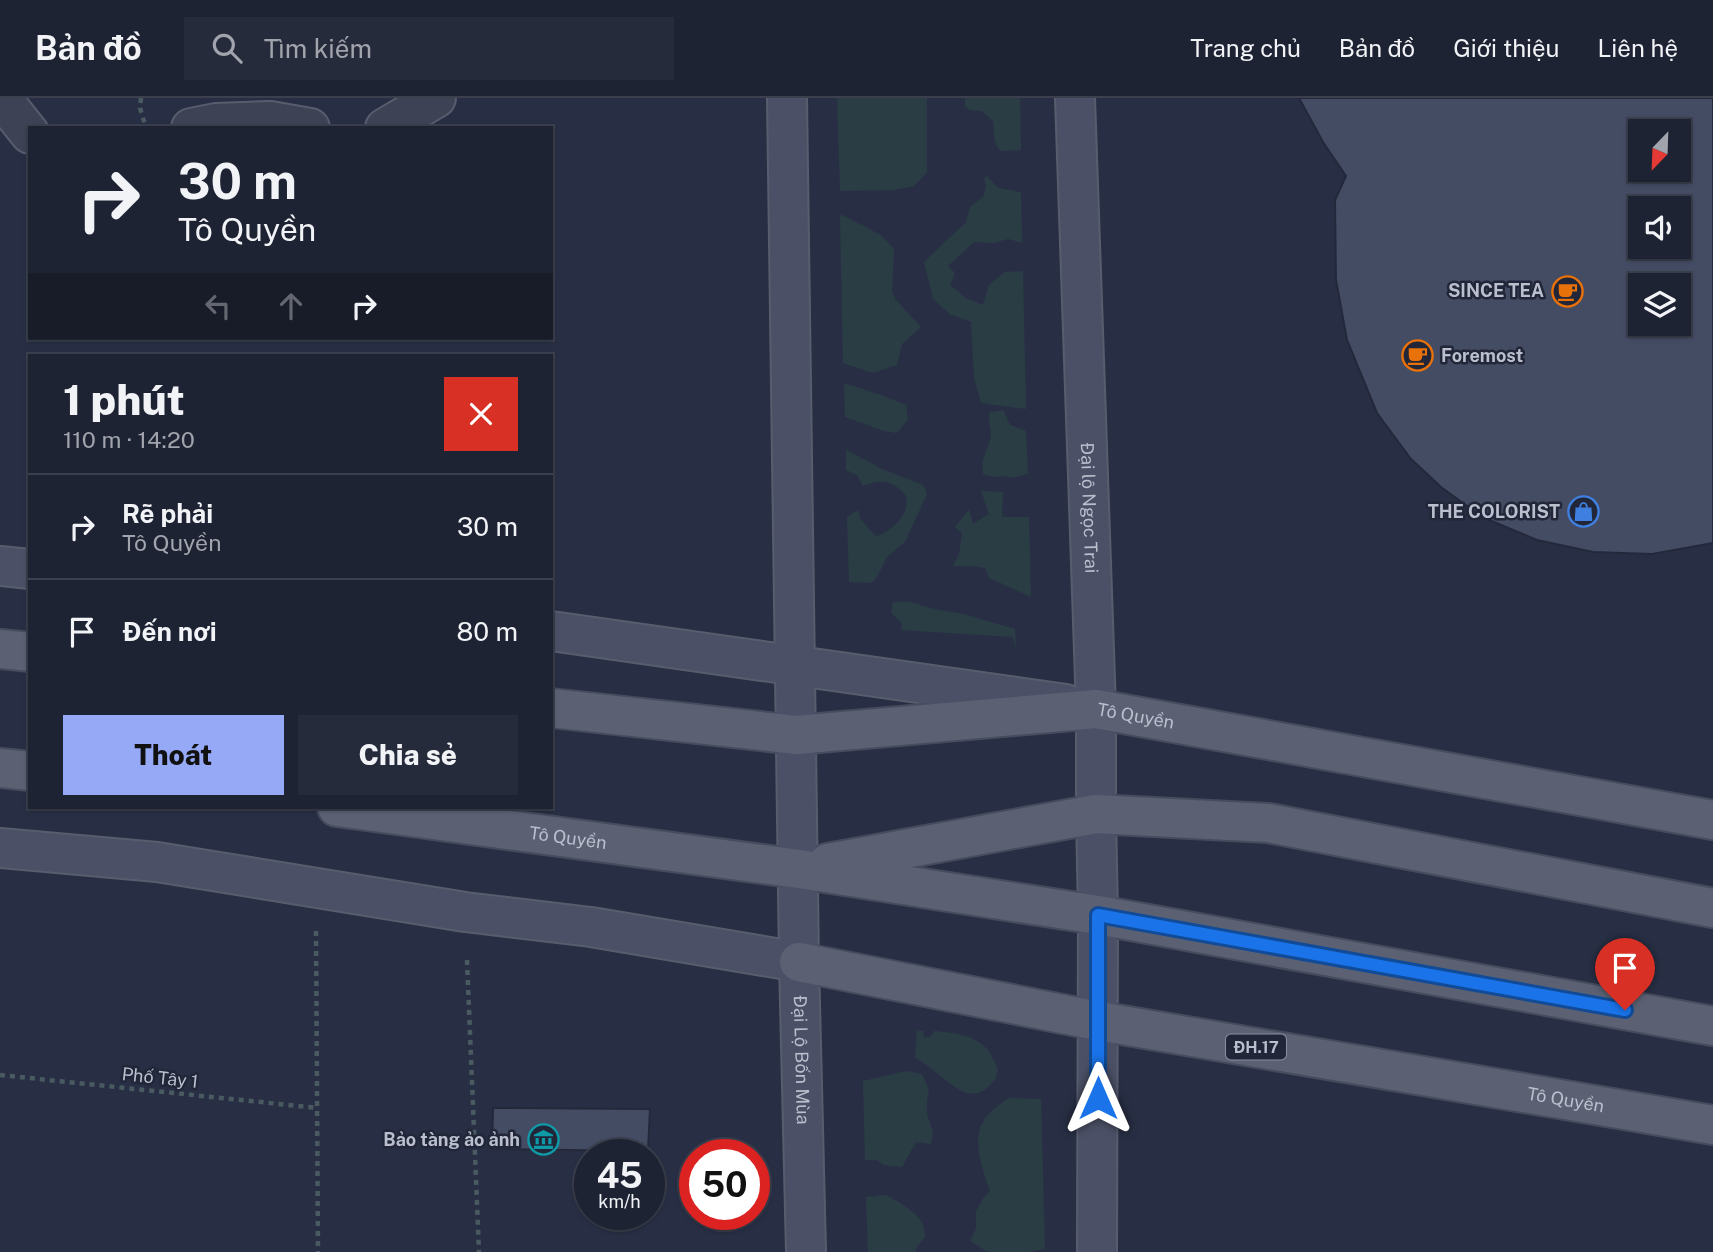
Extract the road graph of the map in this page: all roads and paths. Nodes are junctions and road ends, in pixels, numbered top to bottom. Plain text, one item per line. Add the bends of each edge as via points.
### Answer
1 (38, 98) edge
2 (141, 98) edge
3 (436, 98) edge
4 (788, 98) edge
5 (1075, 98) edge
6 (0, 104) edge
7 (397, 114) edge
8 (36, 126) edge
9 (145, 126) edge
10 (207, 126) edge
11 (299, 126) edge
12 (28, 131) edge
13 (0, 566) edge
14 (28, 569) edge
15 (553, 631) edge
16 (0, 649) edge
17 (28, 652) edge
18 (795, 665) junction
19 (553, 708) edge
20 (1096, 709) junction
21 (796, 735) junction
22 (0, 768) edge
23 (28, 771) edge
24 (353, 809) edge
25 (1096, 814) junction
26 (1713, 820) edge
27 (0, 848) edge
28 (799, 869) junction
29 (315, 887) junction
30 (1713, 908) edge
31 (1098, 915) junction
32 (467, 960) dead end
33 (799, 962) junction
34 (1098, 1021) junction
35 (1713, 1026) edge
36 (0, 1075) edge
37 (318, 1108) junction
38 (1713, 1125) edge
39 (318, 1252) edge
40 (479, 1252) edge
41 (806, 1252) edge
42 (1097, 1252) edge

1 - 8 street
2 - 9 path
3 - 7 street
4 - 18 main road
5 - 20 main road, Đại lộ Ngọc Trai
6 - 12 street
10 - 11 street via 270,121
13 - 14 main road
15 - 18 main road
16 - 17 main road
18 - 20 main road
18 - 21 main road
19 - 21 main road, Tô Quyền
20 - 21 main road, Tô Quyền
20 - 25 main road, Đại lộ Ngọc Trai
20 - 26 main road, Tô Quyền
21 - 28 main road
22 - 23 main road
24 - 28 main road, Tô Quyền
25 - 28 main road, Tô Quyền
25 - 30 main road, Tô Quyền via 1268,823
25 - 31 main road, Đại lộ Ngọc Trai
27 - 29 main road via 157,862
28 - 31 main road, Tô Quyền
28 - 33 main road, Đại Lộ Bốn Mùa
29 - 33 main road
29 - 37 path
31 - 34 main road
31 - 35 main road, Tô Quyền
32 - 40 path
33 - 34 main road, Tô Quyền / ĐH.17
33 - 41 main road, Đại Lộ Bốn Mùa
34 - 38 main road, Tô Quyền / ĐH.17
34 - 42 main road
36 - 37 path, Phố Tây 1
37 - 39 path

